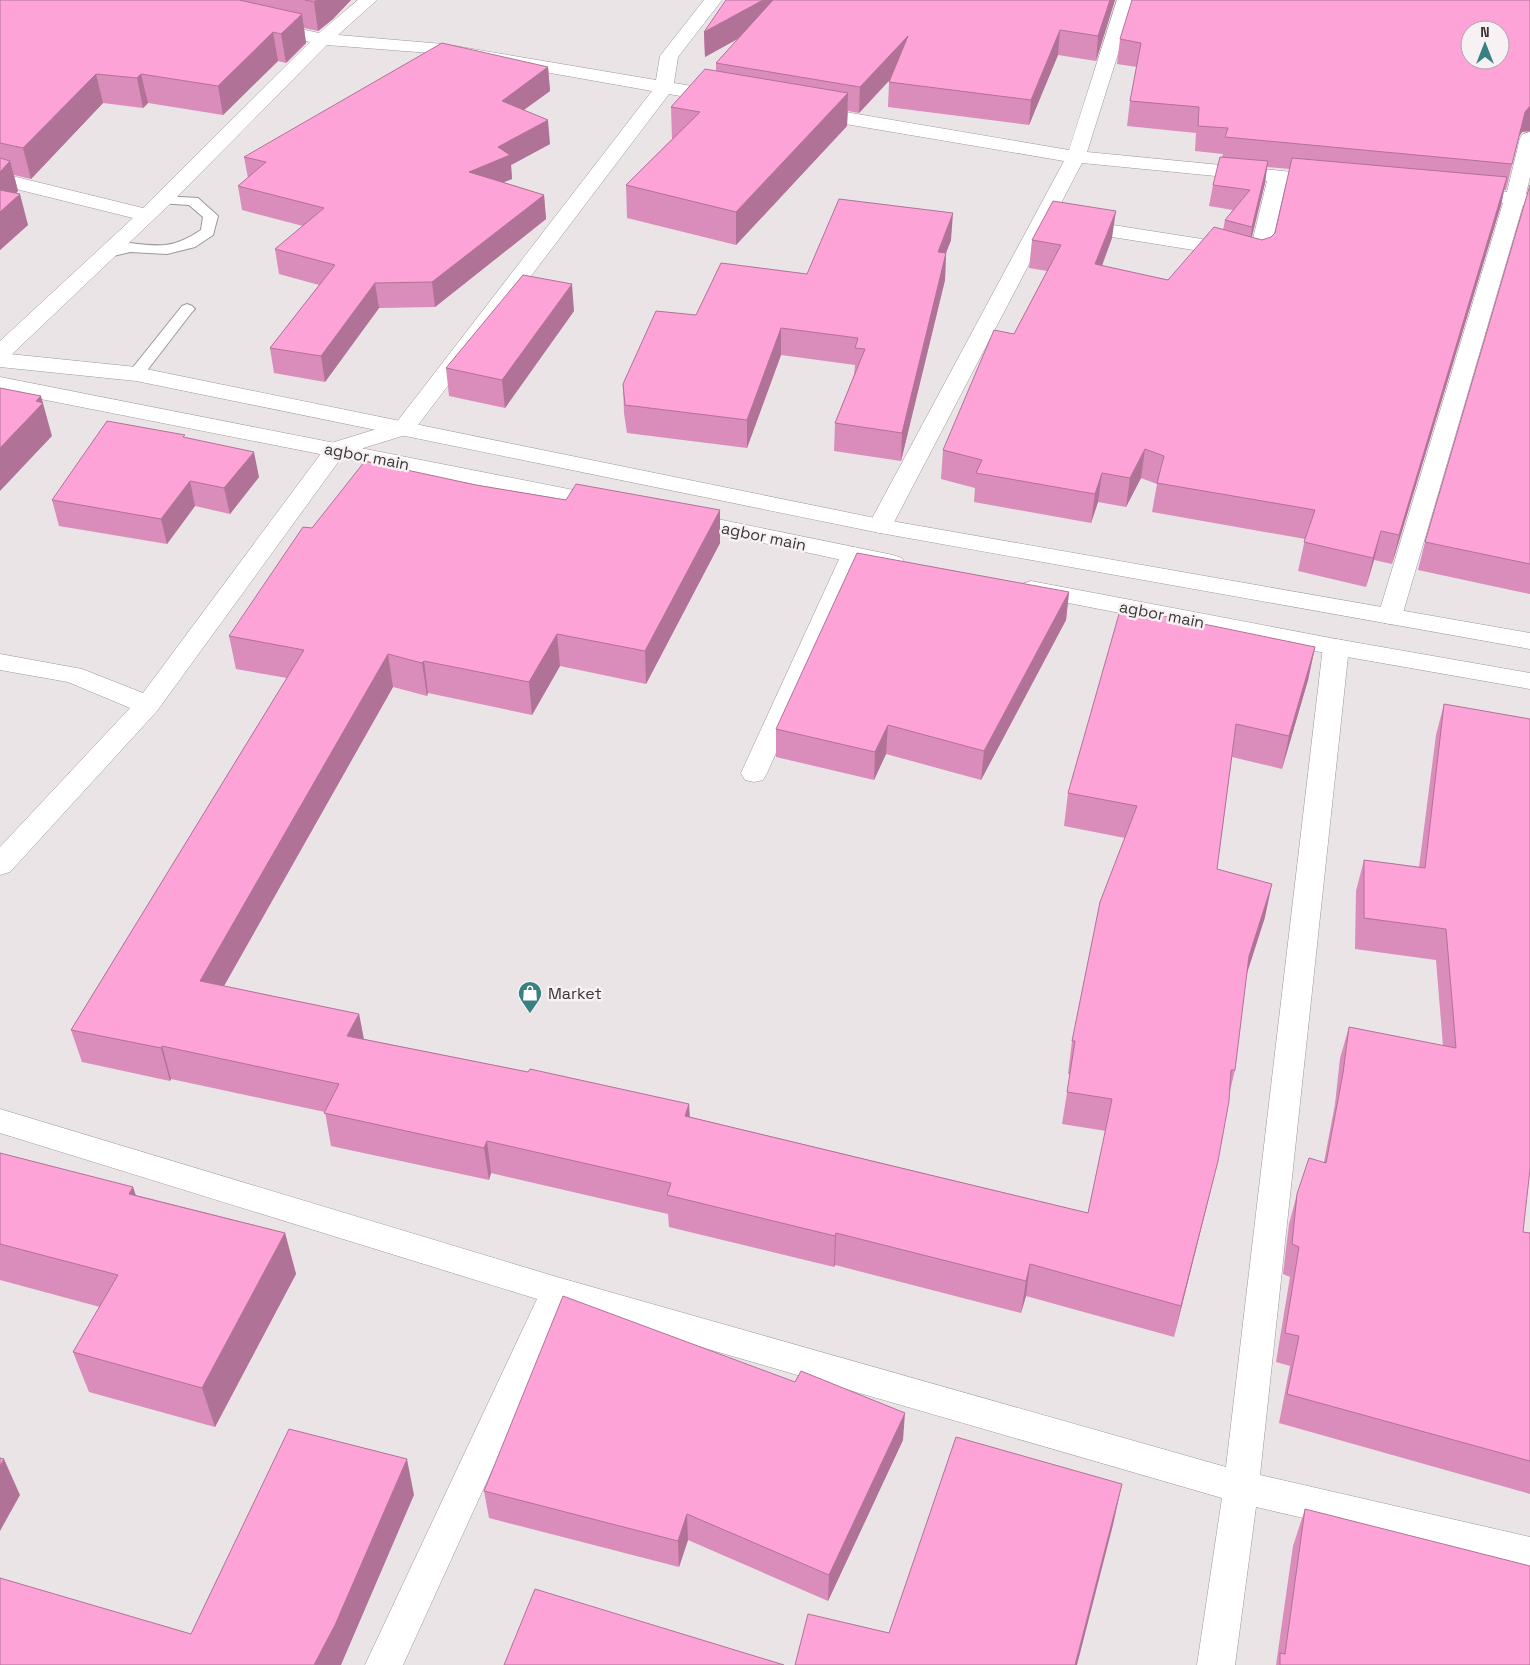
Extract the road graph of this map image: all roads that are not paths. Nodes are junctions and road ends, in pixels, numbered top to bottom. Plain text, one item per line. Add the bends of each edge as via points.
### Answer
1 (368, 0) edge
2 (713, 0) edge
3 (1126, 0) edge
4 (250, 23) edge
5 (323, 39) junction
6 (664, 87) junction
7 (743, 100) edge
8 (792, 109) edge
9 (1530, 138) edge
10 (1076, 157) junction
11 (1278, 177) junction
12 (0, 179) edge
13 (1347, 183) edge
14 (1446, 192) edge
15 (1523, 199) edge
16 (163, 200) junction
17 (147, 215) junction
18 (1044, 219) junction
19 (105, 254) junction
20 (187, 309) dead end
21 (0, 353) edge
22 (0, 360) edge
23 (136, 374) junction
24 (0, 384) edge
25 (404, 428) junction
26 (336, 449) junction
27 (625, 507) edge
28 (663, 515) edge
29 (880, 526) junction
30 (853, 555) junction
31 (911, 566) edge
32 (1008, 585) edge
33 (1390, 616) junction
34 (1530, 641) edge
35 (1336, 647) junction
36 (0, 662) edge
37 (1530, 681) edge
38 (148, 705) junction
39 (754, 773) dead end
40 (0, 865) edge
41 (0, 1121) edge
42 (556, 1291) junction
43 (1241, 1486) junction
44 (1530, 1554) edge
45 (384, 1665) edge
46 (1216, 1665) edge

1 - 5 street
2 - 6 street via 668,56
3 - 10 street
4 - 5 street
5 - 6 street via 443,48
5 - 16 street
6 - 7 street
6 - 25 street
8 - 10 street
9 - 15 street
10 - 11 street
10 - 18 street
11 - 13 street
11 - 18 street via 1258,260 1208,246
12 - 17 street
14 - 15 street
15 - 33 street
16 - 17 street
16 - 19 lane via 193,201 211,216 208,232 190,244 166,250 130,247
17 - 19 street
18 - 29 street
19 - 21 street
20 - 23 lane
22 - 23 street, agbor main
23 - 25 street, agbor main
24 - 26 street, agbor main
25 - 26 street
25 - 29 street, agbor main
26 - 27 street, agbor main
26 - 38 street
28 - 30 street, agbor main
29 - 33 street, agbor main
30 - 31 street, agbor main
30 - 39 street
32 - 35 street, agbor main
33 - 34 street, agbor main
35 - 37 street, agbor main
35 - 43 street
36 - 38 street via 73,675
38 - 40 street
41 - 42 street
42 - 43 street
42 - 45 street
43 - 44 street
43 - 46 street

